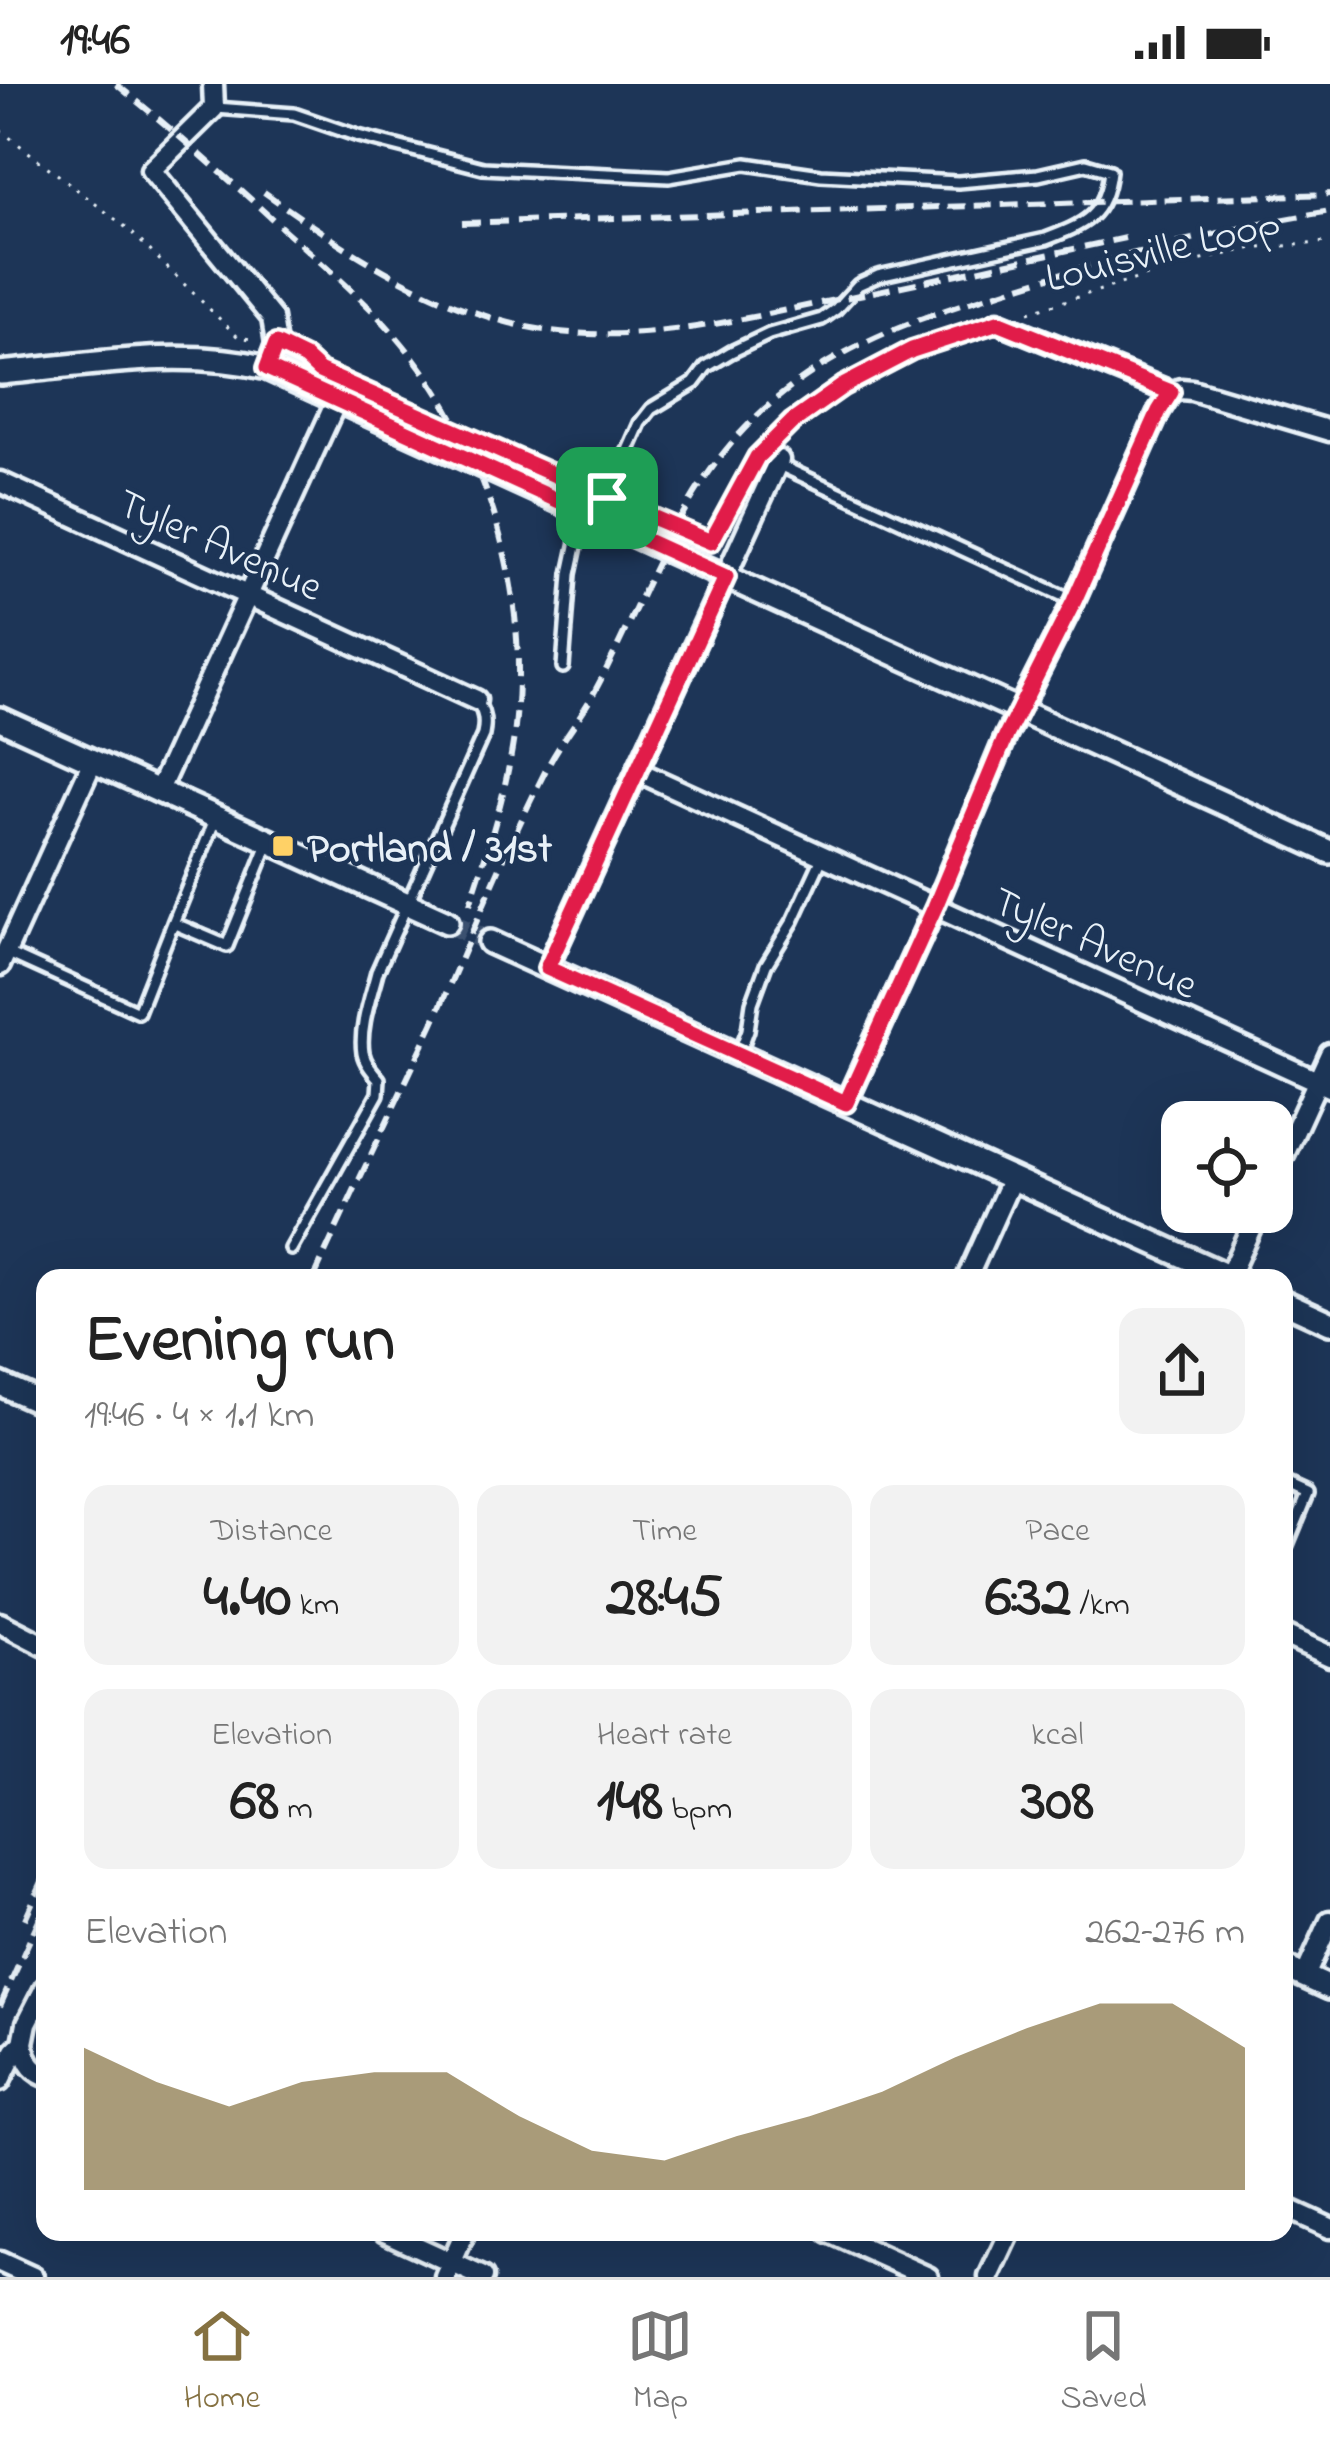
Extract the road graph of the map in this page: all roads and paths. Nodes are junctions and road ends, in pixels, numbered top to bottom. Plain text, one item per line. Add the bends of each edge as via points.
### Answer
1 (213, 84) edge
2 (214, 108) junction
3 (0, 130) edge
4 (1330, 242) edge
5 (998, 322) junction
6 (276, 344) junction
7 (267, 368) junction
8 (319, 371) dead end
9 (0, 373) edge
10 (1171, 392) junction
11 (337, 400) junction
12 (1330, 431) edge
13 (778, 462) joint
14 (0, 482) edge
15 (607, 498) junction
16 (592, 516) junction
17 (726, 577) junction
18 (247, 593) junction
19 (1074, 601) junction
20 (563, 667) dead end
21 (476, 700) joint
22 (1018, 710) junction
23 (2, 725) edge
24 (92, 763) junction
25 (637, 770) junction
26 (158, 792) junction
27 (216, 817) junction
28 (269, 841) junction
29 (1330, 851) edge
30 (823, 856) junction
31 (406, 903) junction
32 (935, 907) junction
33 (173, 922) junction
34 (447, 922) tunnel mouth
35 (490, 942) tunnel mouth
36 (3, 959) edge
37 (547, 968) junction
38 (739, 1054) junction
39 (1330, 1054) edge
40 (1324, 1084) edge
41 (846, 1103) junction
42 (1293, 1142) edge
43 (1012, 1178) junction
44 (1249, 1233) edge
45 (291, 1250) dead end
46 (971, 1269) edge
47 (1212, 1269) edge
48 (1233, 1269) edge
49 (1293, 1306) edge
50 (1330, 1322) edge
51 (0, 1384) edge
52 (36, 1400) edge
53 (1293, 1487) edge
54 (1293, 1530) edge
55 (0, 1623) edge
56 (1293, 1639) edge
57 (36, 1641) edge
58 (1330, 1656) edge
59 (1330, 1921) edge
60 (1294, 1972) edge
61 (1330, 1988) edge
62 (36, 2006) edge
63 (22, 2043) junction
64 (36, 2072) edge
65 (0, 2081) edge
66 (1293, 2211) edge
67 (1330, 2228) edge
68 (400, 2241) edge
69 (461, 2241) edge
70 (849, 2241) edge
71 (1006, 2241) edge
72 (0, 2262) edge
73 (448, 2270) edge
74 (33, 2277) edge
75 (483, 2277) edge
76 (928, 2277) edge
77 (989, 2277) edge

1 - 2 street
2 - 6 street via 152,170 272,318
2 - 15 lane via 294,114 483,168 670,177 746,164 958,182 1086,164 1110,171 1104,200 1072,229 878,276 821,319 769,334 706,367 640,423
3 - 6 path via 128,229 238,337
4 - 5 path, Louisville Loop via 1248,249
5 - 10 street
5 - 15 path, Louisville Loop via 912,350 792,422 757,457 711,542
6 - 7 street
6 - 8 path
7 - 9 street via 190,358
7 - 11 street
10 - 12 street via 1192,390
10 - 19 street
11 - 16 street
11 - 18 street
13 - 17 street
13 - 19 lane
14 - 18 street, Tyler Avenue
15 - 16 lane
16 - 17 street
16 - 20 lane via 570,574
17 - 22 street
17 - 25 street
18 - 21 street, Tyler Avenue
18 - 26 street
19 - 22 street
21 - 31 lane via 484,735
22 - 29 street
22 - 32 street
23 - 24 street
24 - 26 street
24 - 36 street
25 - 30 street, Tyler Avenue
25 - 37 street
26 - 27 street
27 - 28 street
27 - 33 lane
28 - 31 street
28 - 33 lane via 227,946
30 - 32 street, Tyler Avenue
30 - 38 lane via 766,965
31 - 34 street
31 - 45 lane via 368,1006 362,1050 379,1079 378,1094
32 - 40 street, Tyler Avenue
32 - 41 street
33 - 36 lane via 138,1012
35 - 37 street
37 - 38 street
38 - 41 street
39 - 40 street
40 - 42 street
41 - 43 street
43 - 46 street
43 - 47 street
44 - 48 street
49 - 50 street
51 - 52 street
53 - 54 lane via 1308,1494
55 - 57 street
56 - 58 street
59 - 60 street
60 - 61 street
62 - 63 street
63 - 64 street
63 - 65 street
66 - 67 street
68 - 73 street
69 - 73 street
70 - 76 street
71 - 77 street
72 - 74 street
73 - 75 street

